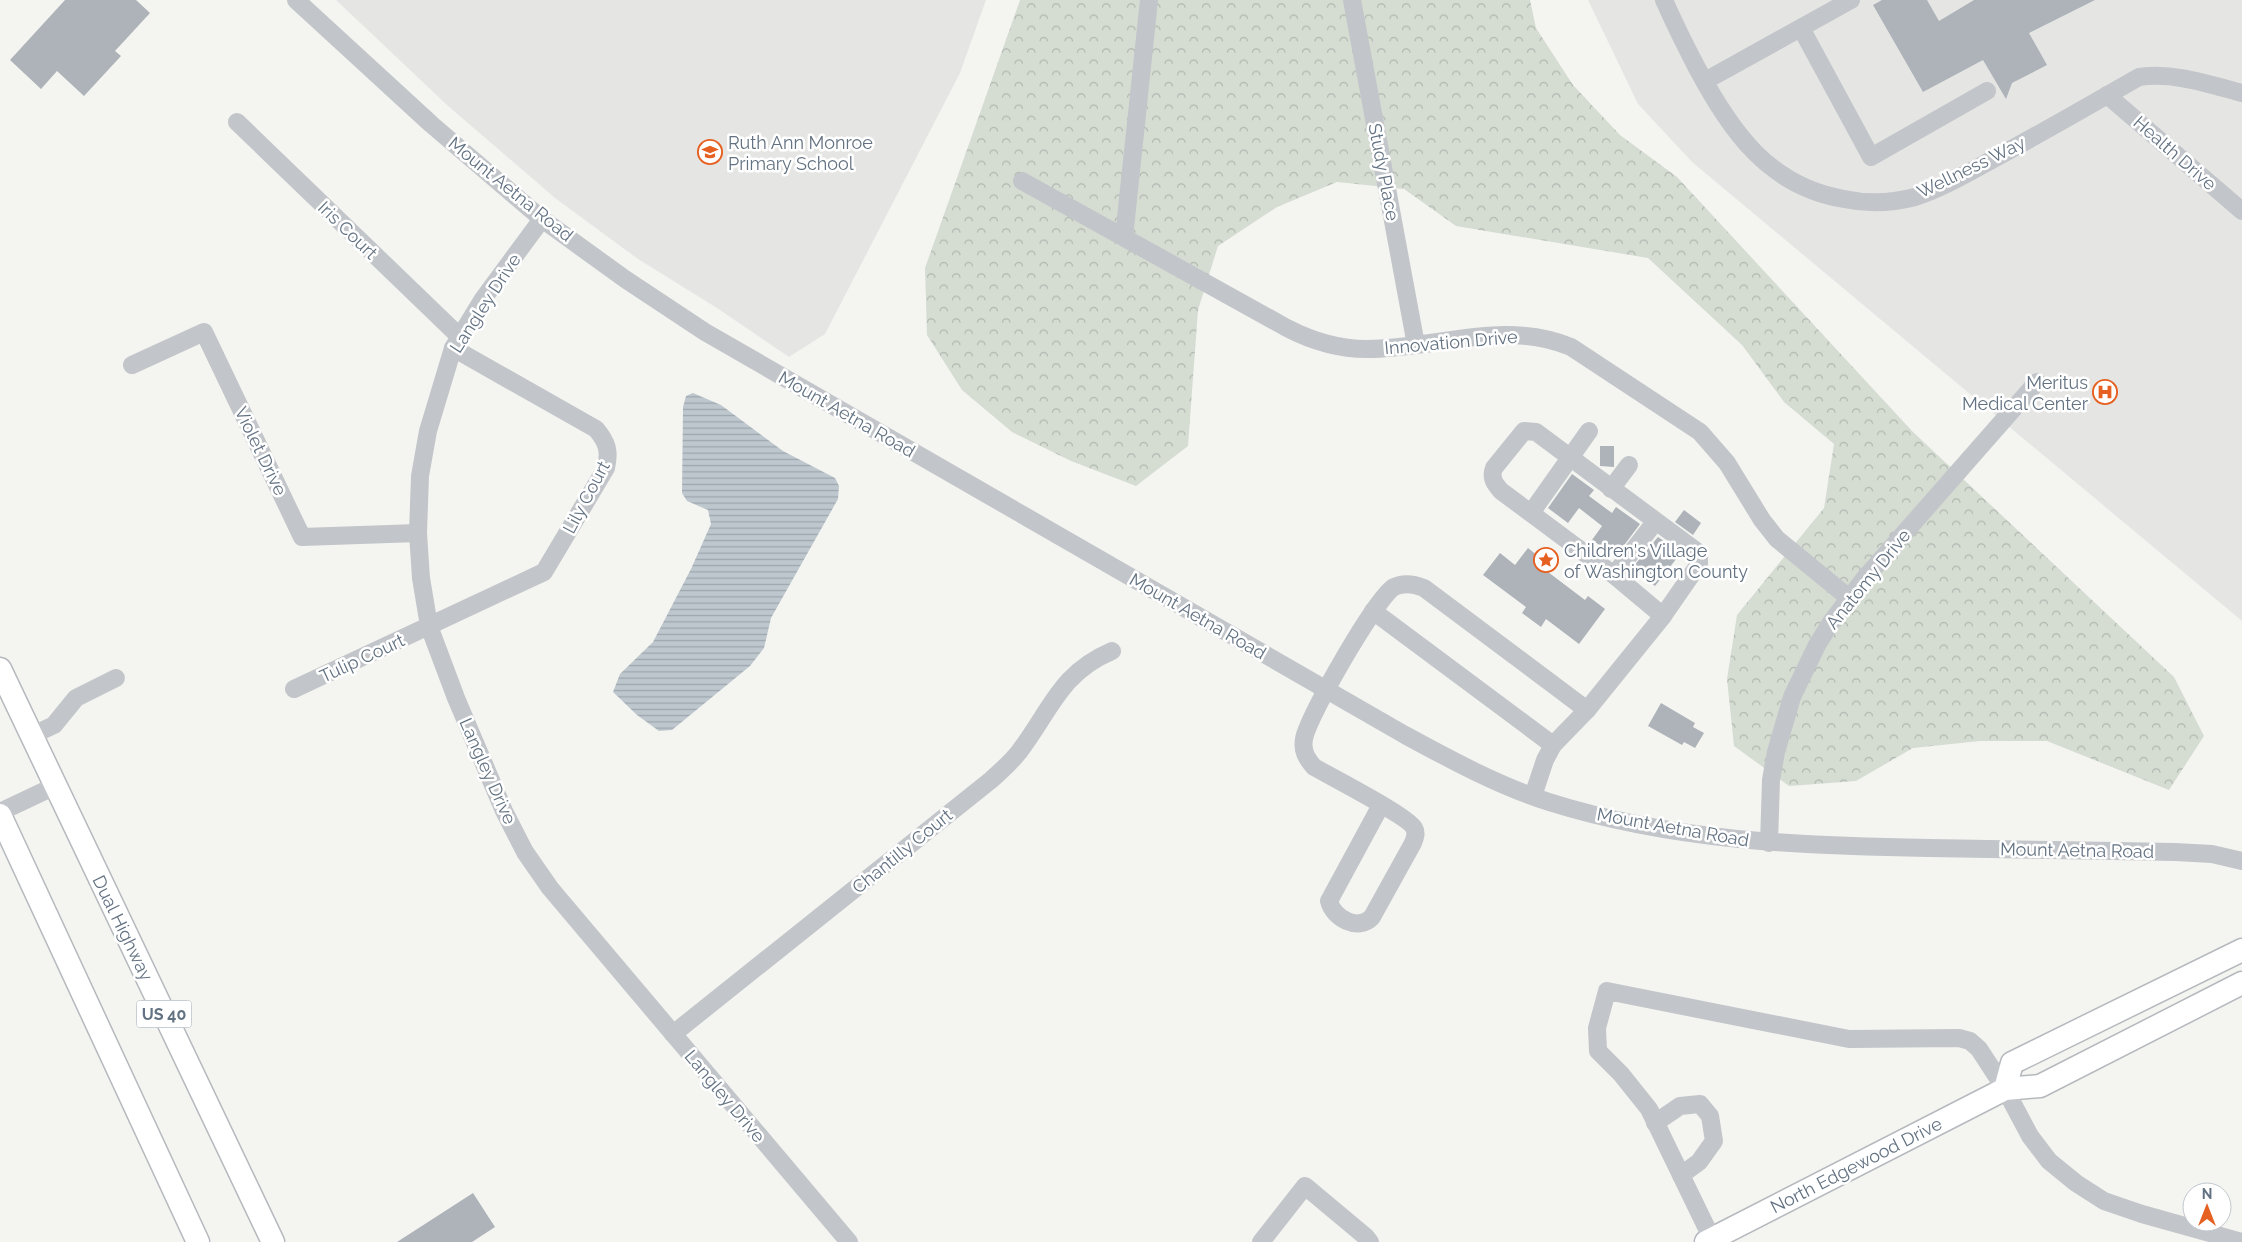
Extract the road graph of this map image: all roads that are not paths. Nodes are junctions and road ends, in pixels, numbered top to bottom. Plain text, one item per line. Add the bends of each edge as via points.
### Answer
1 (296, 0) edge
2 (1149, 0) edge
3 (1352, 0) edge
4 (1664, 0) edge
5 (1851, 0) edge
6 (1801, 28) junction
7 (1705, 82) junction
8 (1987, 91) dead end
9 (2242, 93) edge
10 (2107, 95) junction
11 (237, 122) dead end
12 (1022, 180) dead end
13 (2242, 212) edge
14 (542, 219) junction
15 (1124, 237) junction
16 (456, 343) junction
17 (1416, 345) junction
18 (132, 365) dead end
19 (2037, 382) dead end
20 (1589, 431) dead end
21 (1570, 458) junction
22 (1629, 465) dead end
23 (1611, 489) junction
24 (1531, 512) junction
25 (1655, 522) junction
26 (418, 533) junction
27 (1614, 575) junction
28 (1848, 598) junction
29 (1373, 611) junction
30 (1663, 616) junction
31 (430, 626) junction
32 (1112, 651) dead end
33 (0, 669) edge
34 (116, 678) dead end
35 (294, 689) dead end
36 (1328, 690) junction
37 (1587, 710) junction
38 (32, 736) junction
39 (1553, 745) junction
40 (55, 786) junction
41 (1533, 796) junction
42 (1381, 805) junction
43 (0, 814) edge
44 (1769, 843) junction
45 (2242, 861) edge
46 (2242, 950) edge
47 (2242, 983) edge
48 (673, 1034) junction
49 (2005, 1089) junction
50 (1656, 1123) junction
51 (1681, 1175) junction
52 (1709, 1240) edge
53 (198, 1242) edge
54 (273, 1242) edge
55 (849, 1242) edge
56 (1261, 1242) edge
57 (1370, 1242) edge
58 (2242, 1242) edge

1 - 14 street, Mount Aetna Road via 431,124
2 - 15 street
3 - 17 street, Study Place
4 - 7 street, Wellness Way
5 - 6 street
6 - 7 street
6 - 8 street via 1871,158
7 - 10 street, Wellness Way via 1741,139 1785,178 1820,193 1867,202 1922,194 1963,175
9 - 10 street, Wellness Way via 2157,74 2139,77
10 - 13 street, Health Drive
11 - 16 street, Iris Court
12 - 15 street, Innovation Drive
14 - 16 street, Langley Drive via 483,299
14 - 36 street, Mount Aetna Road via 706,332
15 - 17 street, Innovation Drive via 1312,340 1354,348
16 - 26 street, Langley Drive via 428,431 420,476
16 - 31 street, Lily Court via 596,429 606,441 609,454 606,468 544,572
17 - 28 street, Innovation Drive via 1515,334 1549,339 1581,352 1700,432 1726,463 1777,539
18 - 26 street, Violet Drive via 204,332 302,536
19 - 28 street, Anatomy Drive
20 - 21 street
21 - 23 street
21 - 24 street
21 - 24 street via 1536,432 1528,430 1521,434 1494,468 1492,477 1497,486
22 - 23 street
23 - 25 street
24 - 27 street
25 - 27 street
25 - 30 street via 1696,549 1700,557 1699,564
26 - 31 street, Langley Drive via 421,578
27 - 30 street
28 - 44 street, Anatomy Drive via 1808,662 1783,724 1771,780
29 - 36 street
29 - 37 street via 1396,586 1414,584 1424,588
29 - 39 street
30 - 37 street
31 - 35 street, Tulip Court
31 - 48 street, Langley Drive via 456,698 525,852 550,888
32 - 48 street, Chantilly Court via 1092,659 1074,673 1017,754 991,780
33 - 38 main road, Dual Highway / US 40
34 - 38 street via 76,698 54,724
36 - 41 street, Mount Aetna Road via 1440,754
36 - 42 street via 1306,731 1304,751 1308,760 1314,767
37 - 39 street
38 - 40 main road, Dual Highway / US 40
39 - 41 street
40 - 43 street
40 - 54 main road, Dual Highway / US 40
41 - 44 street, Mount Aetna Road via 1660,829
42 - 42 street via 1410,822 1416,836 1372,917 1362,924 1354,924 1335,914 1329,900
43 - 53 main road
44 - 45 street, Mount Aetna Road via 2174,852 2212,854
46 - 49 main road via 2012,1062
47 - 49 main road, North Edgewood Drive via 2040,1086
48 - 55 street, Langley Drive
49 - 50 street via 1979,1049 1970,1041 1959,1038 1849,1040 1607,991 1597,1028 1598,1051 1621,1074
49 - 52 main road, North Edgewood Drive
49 - 58 street via 2030,1136 2049,1161 2076,1183 2104,1201
50 - 51 street
50 - 51 street via 1680,1106 1700,1104 1710,1116 1714,1141 1699,1162
51 - 52 street
56 - 57 street via 1305,1186

